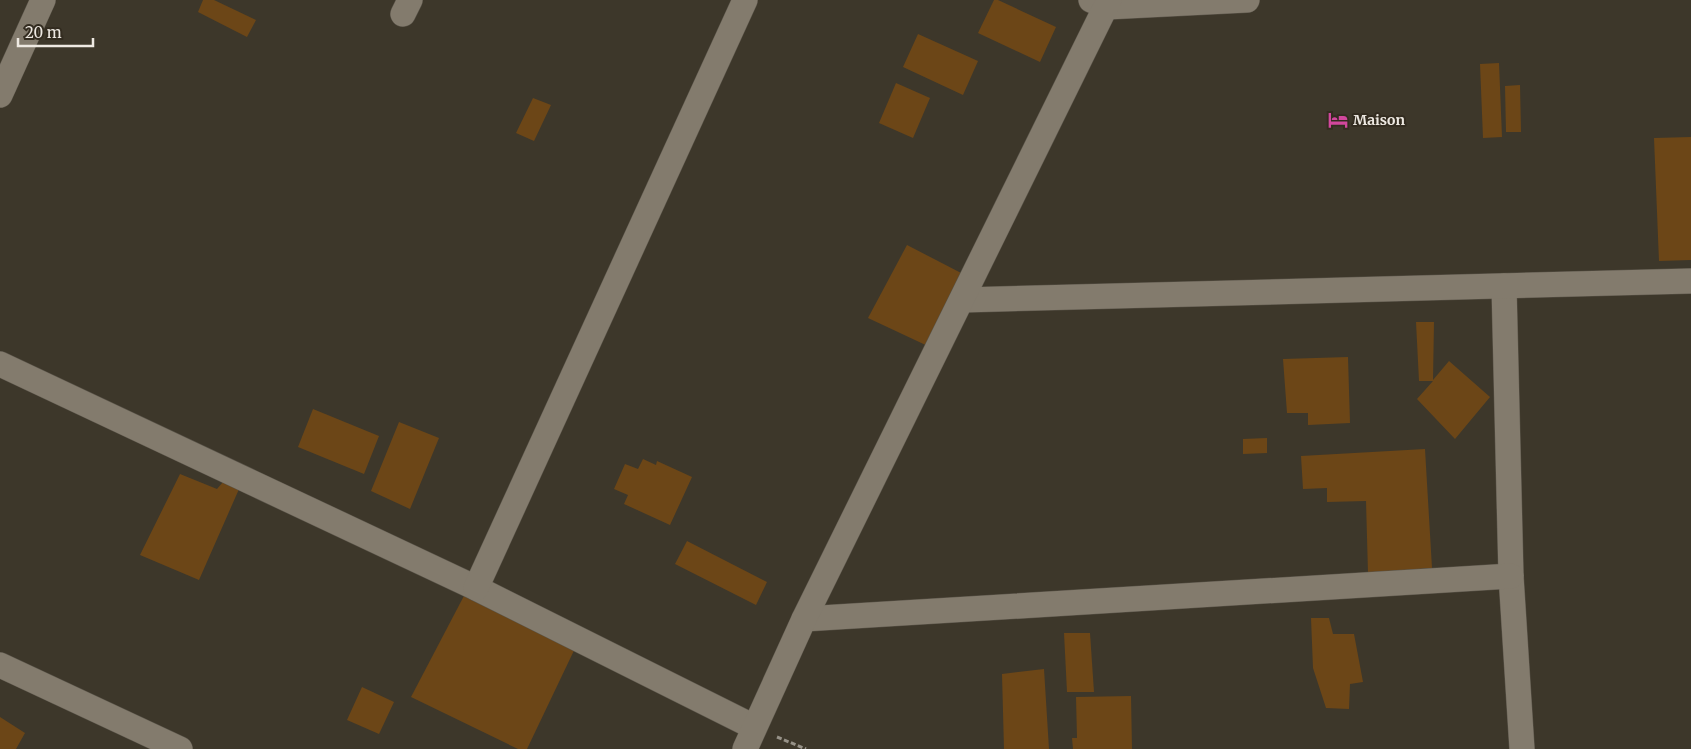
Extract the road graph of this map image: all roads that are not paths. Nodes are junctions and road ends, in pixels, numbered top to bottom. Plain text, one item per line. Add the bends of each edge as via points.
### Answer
1 (43, 0) edge
2 (745, 0) edge
3 (1247, 0) edge
4 (1102, 2) edge
5 (0, 95) edge
6 (1691, 280) edge
7 (1504, 286) junction
8 (962, 300) junction
9 (0, 364) edge
10 (1511, 576) junction
11 (476, 588) junction
12 (804, 619) junction
13 (0, 665) edge
14 (749, 738) edge
15 (180, 749) edge
16 (1522, 749) edge

1 - 5 street
2 - 11 street
3 - 4 street
4 - 8 street
6 - 7 street
7 - 8 street
7 - 10 street
8 - 12 street
9 - 11 street
10 - 12 street
10 - 16 street
11 - 14 street
12 - 14 street
13 - 15 street

